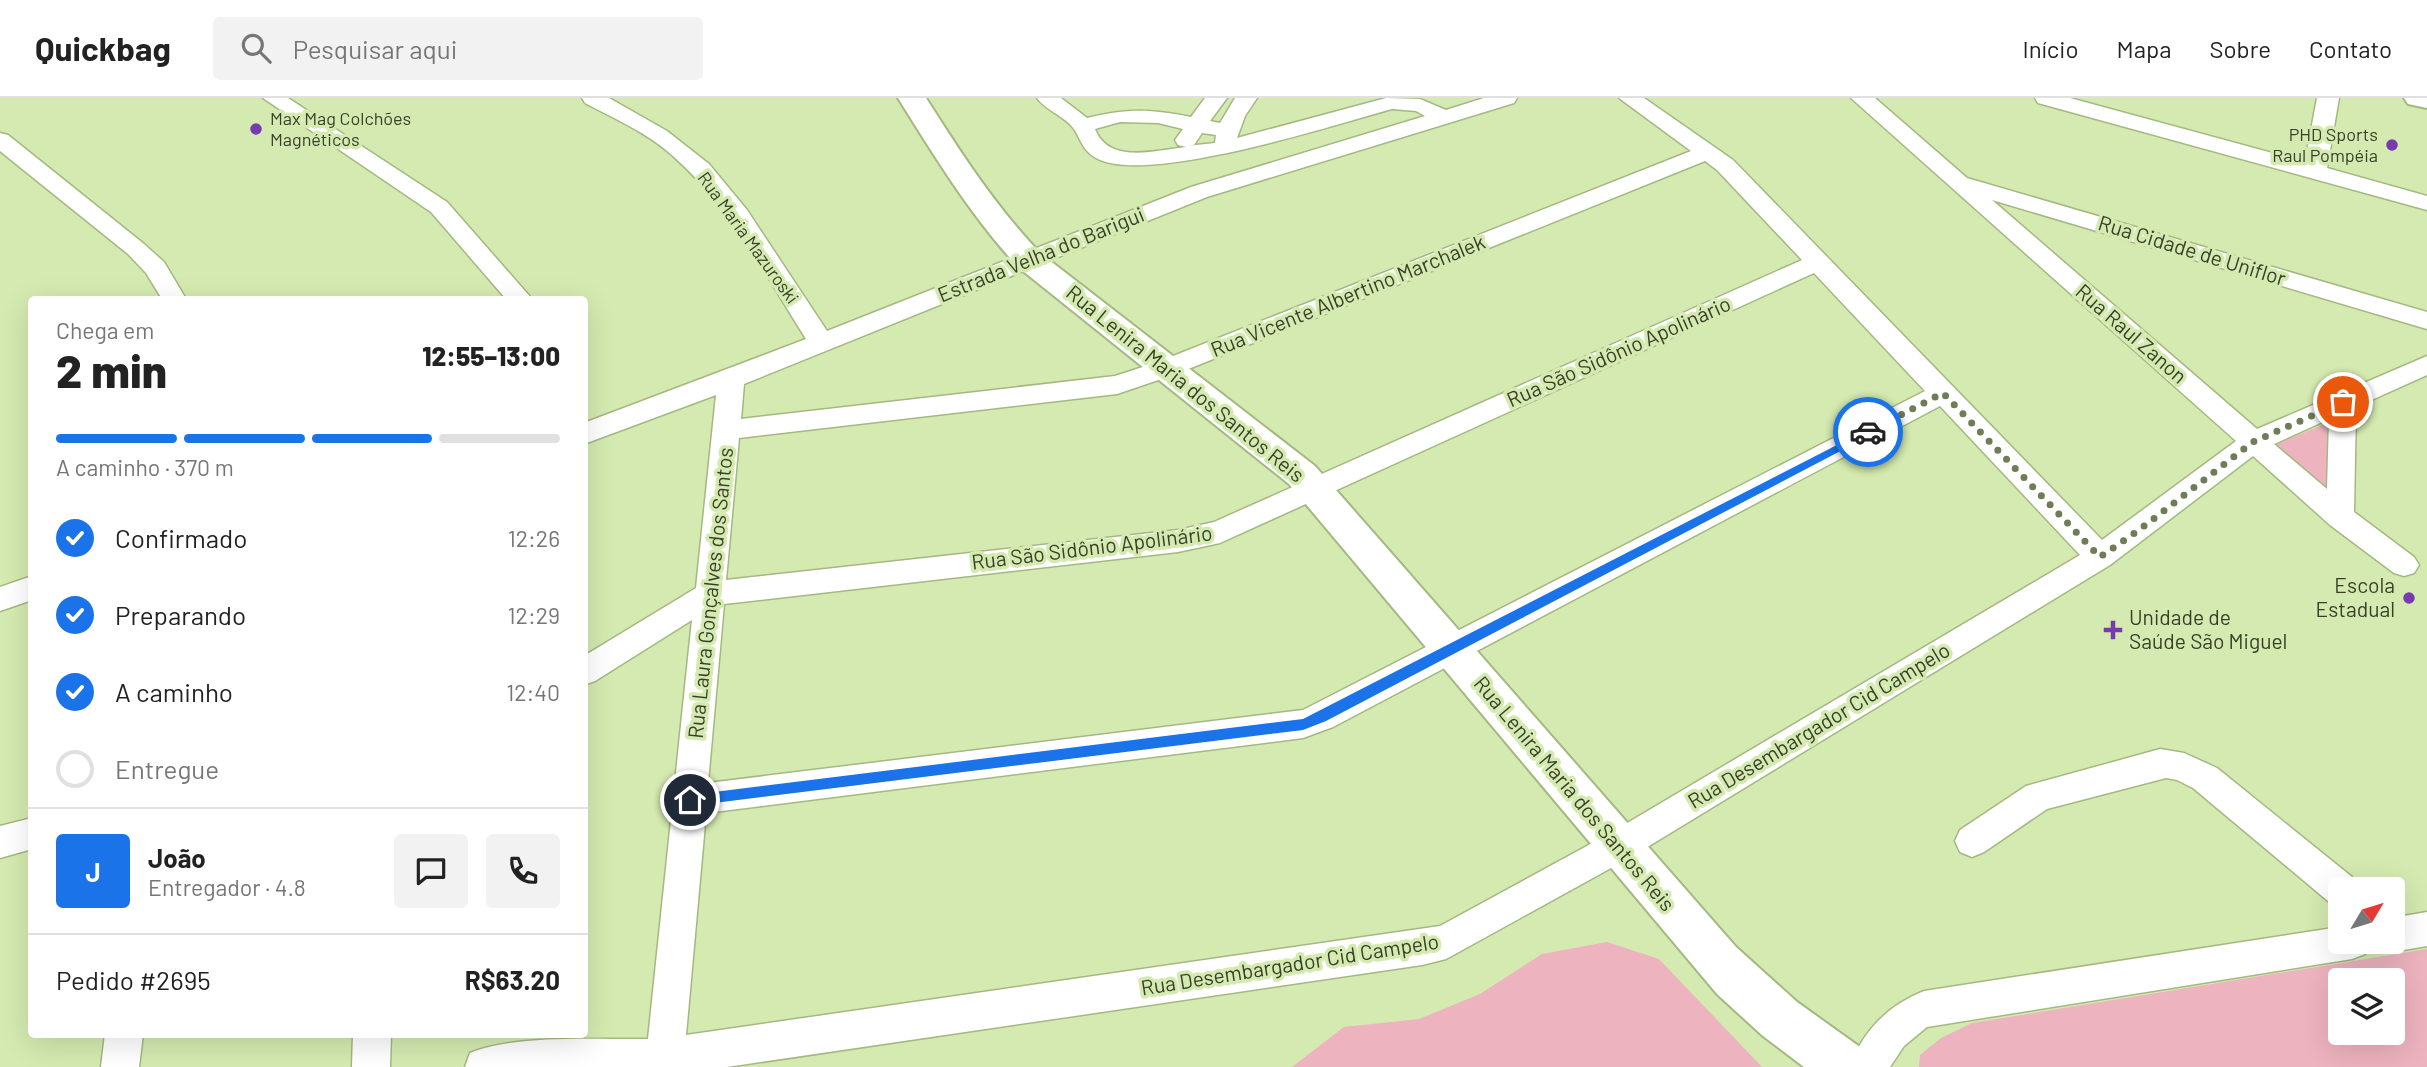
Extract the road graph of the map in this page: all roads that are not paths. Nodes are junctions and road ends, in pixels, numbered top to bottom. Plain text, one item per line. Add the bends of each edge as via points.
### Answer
1 (274, 98) edge
2 (593, 98) edge
3 (912, 98) edge
4 (1048, 98) edge
5 (1216, 98) edge
6 (1246, 98) edge
7 (1506, 98) edge
8 (1630, 98) edge
9 (1861, 98) edge
10 (2046, 98) edge
11 (2328, 98) edge
12 (2418, 98) edge
13 (2427, 100) edge
14 (1425, 101) edge
15 (1446, 118) junction
16 (1083, 125) junction
17 (1193, 126) junction
18 (0, 140) edge
19 (1226, 140) junction
20 (1178, 152) junction
21 (1708, 152) junction
22 (2315, 172) junction
23 (1956, 181) junction
24 (2427, 203) edge
25 (1029, 260) junction
26 (1817, 262) junction
27 (172, 296) edge
28 (517, 296) edge
29 (2427, 321) edge
30 (822, 344) junction
31 (2427, 365) edge
32 (1167, 368) junction
33 (731, 379) junction
34 (1943, 393) junction
35 (2343, 402) junction
36 (727, 430) junction
37 (588, 432) edge
38 (2253, 442) junction
39 (1315, 490) junction
40 (2340, 517) junction
41 (2100, 557) junction
42 (2404, 565) dead end
43 (28, 590) edge
44 (710, 594) junction
45 (0, 599) edge
46 (1451, 650) junction
47 (588, 670) edge
48 (690, 800) junction
49 (28, 834) edge
50 (1972, 841) dead end
51 (0, 842) edge
52 (1619, 846) junction
53 (2328, 879) edge
54 (2328, 946) edge
55 (124, 1038) edge
56 (372, 1038) edge
57 (665, 1057) junction
58 (120, 1067) edge
59 (371, 1067) edge
60 (484, 1067) edge
61 (1847, 1067) edge
62 (1868, 1067) edge

1 - 28 street via 439,207
2 - 30 street, Rua Maria Mazuroski via 659,136 693,162 740,219
3 - 25 main road, Rua Lenira Maria dos Santos Reis via 959,173
4 - 16 street
5 - 17 street
6 - 19 street via 1231,118
7 - 15 street, Estrada Velha do Barigui
8 - 21 street
9 - 23 street, Rua Raul Zanon
10 - 22 street
11 - 22 street
12 - 13 main road
14 - 15 street
14 - 19 street via 1374,106
15 - 25 street, Estrada Velha do Barigui via 1199,192
16 - 17 street via 1120,116 1158,117
16 - 20 street via 1089,141 1104,154 1135,160
17 - 19 street
17 - 20 street
18 - 27 street via 136,249
19 - 20 street
21 - 26 street
21 - 32 street, Rua Vicente Albertino Marchalek
22 - 24 street
23 - 29 street, Rua Cidade de Uniflor
23 - 38 street, Rua Raul Zanon
25 - 30 street, Estrada Velha do Barigui
25 - 32 main road, Rua Lenira Maria dos Santos Reis
26 - 34 street
26 - 39 street, Rua São Sidônio Apolinário
30 - 33 street, Estrada Velha do Barigui
31 - 35 street, Rua Desembargador Cid Campelo
32 - 36 street, Rua Vicente Albertino Marchalek via 1094,389
32 - 39 main road, Rua Lenira Maria dos Santos Reis via 1291,465
33 - 36 street, Rua Laura Gonçalves dos Santos
33 - 37 street, Estrada Velha do Barigui
34 - 41 street
34 - 46 street
35 - 38 street, Rua Desembargador Cid Campelo
35 - 40 street
36 - 44 street, Rua Laura Gonçalves dos Santos
38 - 40 street, Rua Raul Zanon
38 - 41 street, Rua Desembargador Cid Campelo
39 - 44 street, Rua São Sidônio Apolinário via 1242,524 1198,538
39 - 46 main road, Rua Lenira Maria dos Santos Reis
40 - 42 street, Rua Raul Zanon
41 - 52 street, Rua Desembargador Cid Campelo
43 - 45 street
44 - 47 street, Rua São Sidônio Apolinário
44 - 48 street, Rua Laura Gonçalves dos Santos
46 - 48 street via 1322,718 1287,728
46 - 52 main road, Rua Lenira Maria dos Santos Reis
48 - 57 street, Rua Laura Gonçalves dos Santos
49 - 51 street
50 - 53 street via 2038,797 2173,763 2205,778
52 - 57 street, Rua Desembargador Cid Campelo via 1446,942 1422,948
52 - 61 main road, Rua Lenira Maria dos Santos Reis via 1750,996
54 - 62 street via 1934,1006 1906,1016 1893,1027
55 - 58 street
56 - 59 street
57 - 60 street, Rua Desembargador Cid Campelo

